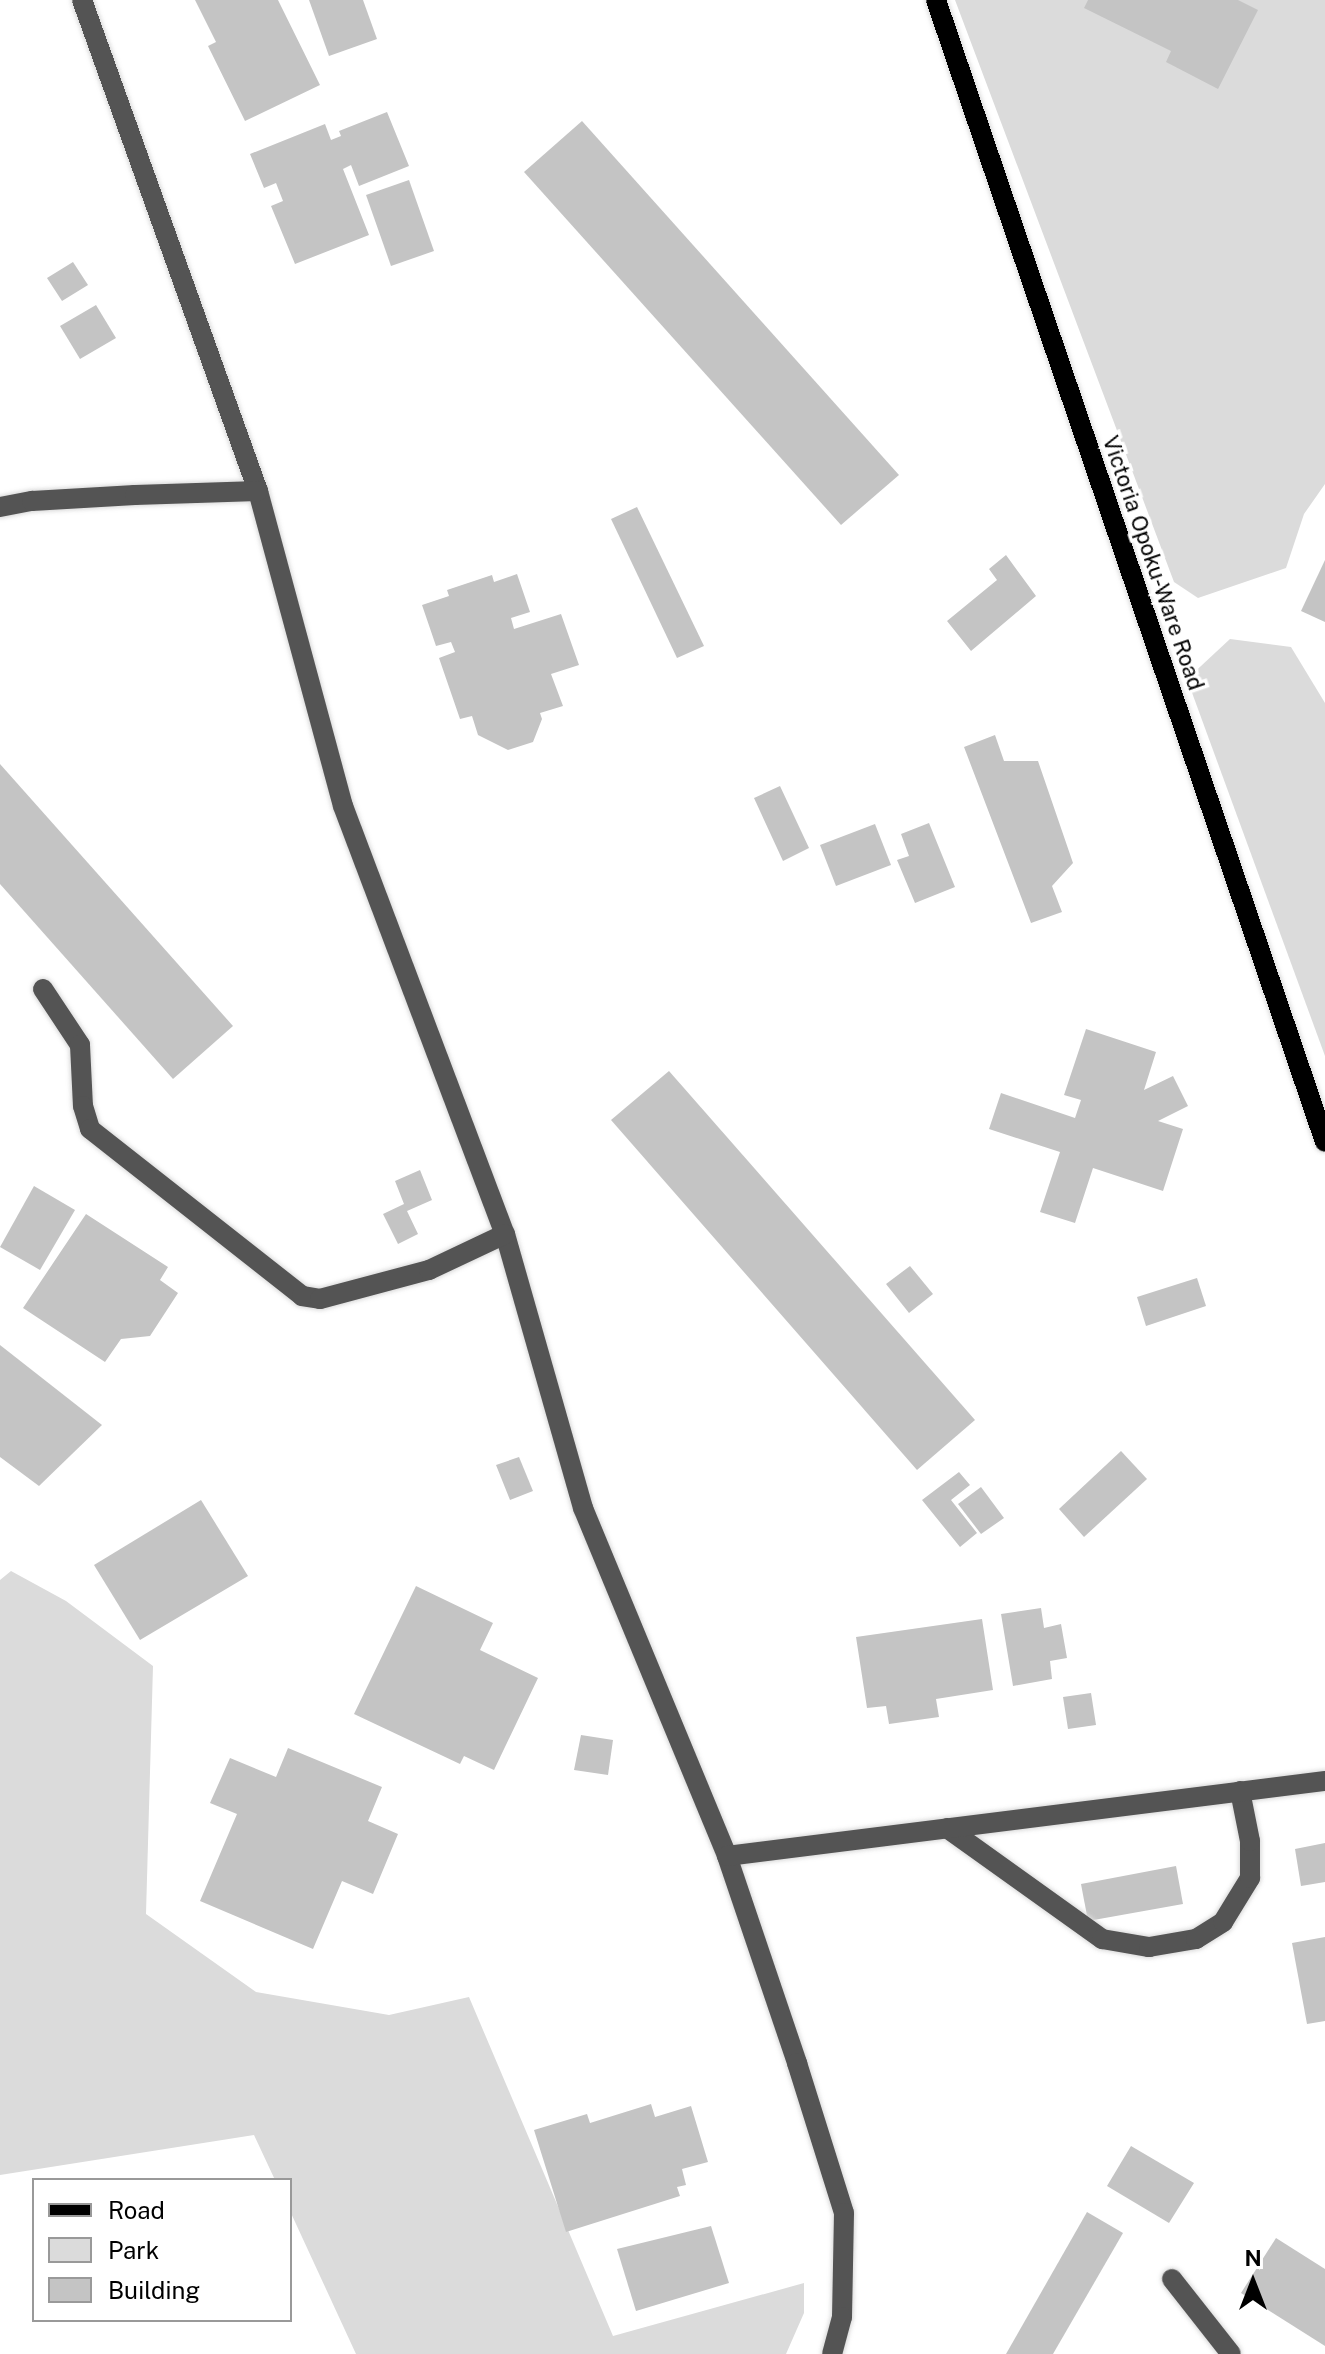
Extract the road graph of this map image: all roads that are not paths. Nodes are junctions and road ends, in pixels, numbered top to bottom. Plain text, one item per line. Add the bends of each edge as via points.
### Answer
1 (82, 0) edge
2 (936, 0) edge
3 (258, 491) junction
4 (0, 507) edge
5 (43, 989) dead end
6 (1325, 1142) edge
7 (505, 1234) junction
8 (1325, 1781) edge
9 (1240, 1791) junction
10 (947, 1828) junction
11 (727, 1856) junction
12 (1172, 2279) dead end
13 (832, 2354) edge
14 (1231, 2354) edge

1 - 3 street
2 - 6 main road, Victoria Opoku-Ware Road
3 - 4 street via 32,501
3 - 7 street via 343,806
5 - 7 street via 80,1045 83,1106 90,1129 302,1296 320,1299 429,1270
7 - 11 street via 583,1508
8 - 9 street
9 - 10 street
9 - 10 street via 1250,1841 1250,1878 1223,1922 1196,1939 1149,1947 1102,1939
10 - 11 street
11 - 13 street via 844,2213 842,2317
12 - 14 street

